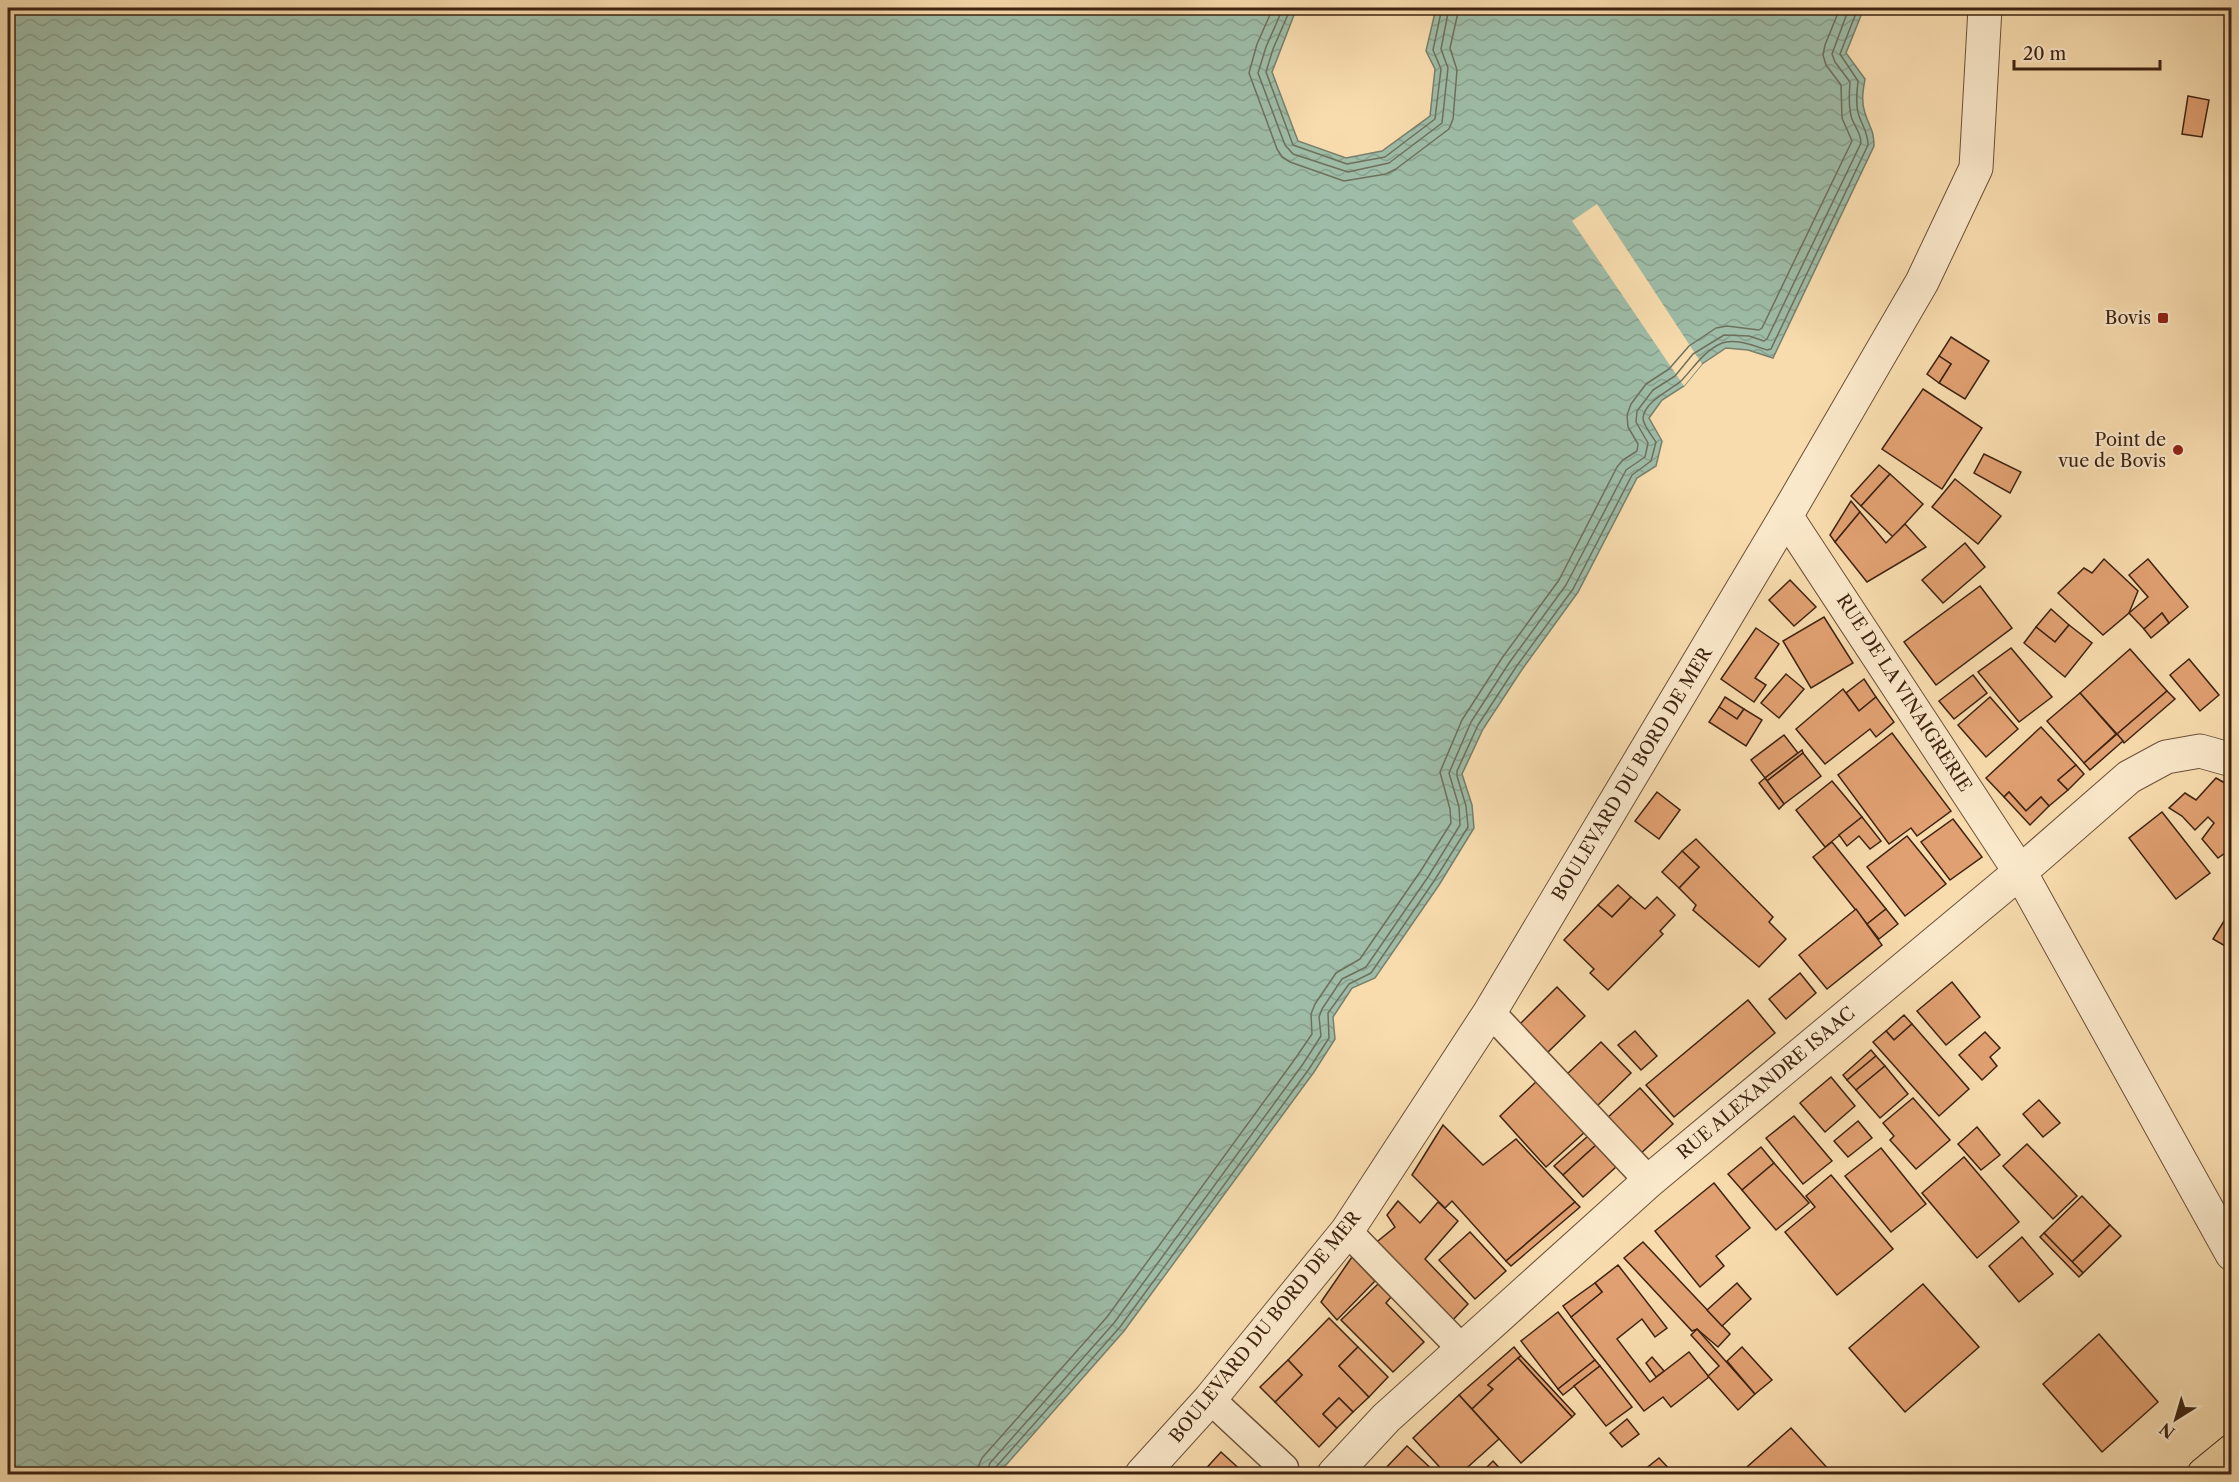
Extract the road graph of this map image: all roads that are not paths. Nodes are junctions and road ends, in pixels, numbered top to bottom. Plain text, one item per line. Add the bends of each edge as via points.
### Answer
1 (1985, 8) edge
2 (1786, 516) junction
3 (2232, 760) edge
4 (2020, 872) junction
5 (1490, 1012) junction
6 (1649, 1181) junction
7 (1347, 1231) junction
8 (2232, 1254) edge
9 (1462, 1349) junction
10 (1210, 1399) junction
11 (2232, 1451) edge
12 (1284, 1468) dead end
13 (1142, 1474) edge
14 (1334, 1474) edge
15 (2204, 1474) edge

1 - 2 street, BOULEVARD DU BORD DE MER via 1976,168 1922,282
2 - 4 street, RUE DE LA VINAIGRERIE
2 - 5 street, BOULEVARD DU BORD DE MER
3 - 4 street, RUE ALEXANDRE ISAAC via 2200,751 2166,757 2128,777
4 - 6 street, RUE ALEXANDRE ISAAC
4 - 8 street, RUE DE LA VINAIGRERIE
5 - 6 lane
5 - 7 street, BOULEVARD DU BORD DE MER
6 - 9 street, RUE ALEXANDRE ISAAC
7 - 9 lane
7 - 10 street, BOULEVARD DU BORD DE MER
9 - 14 street, RUE ALEXANDRE ISAAC via 1386,1418
10 - 12 lane
10 - 13 street, BOULEVARD DU BORD DE MER
11 - 15 main road

